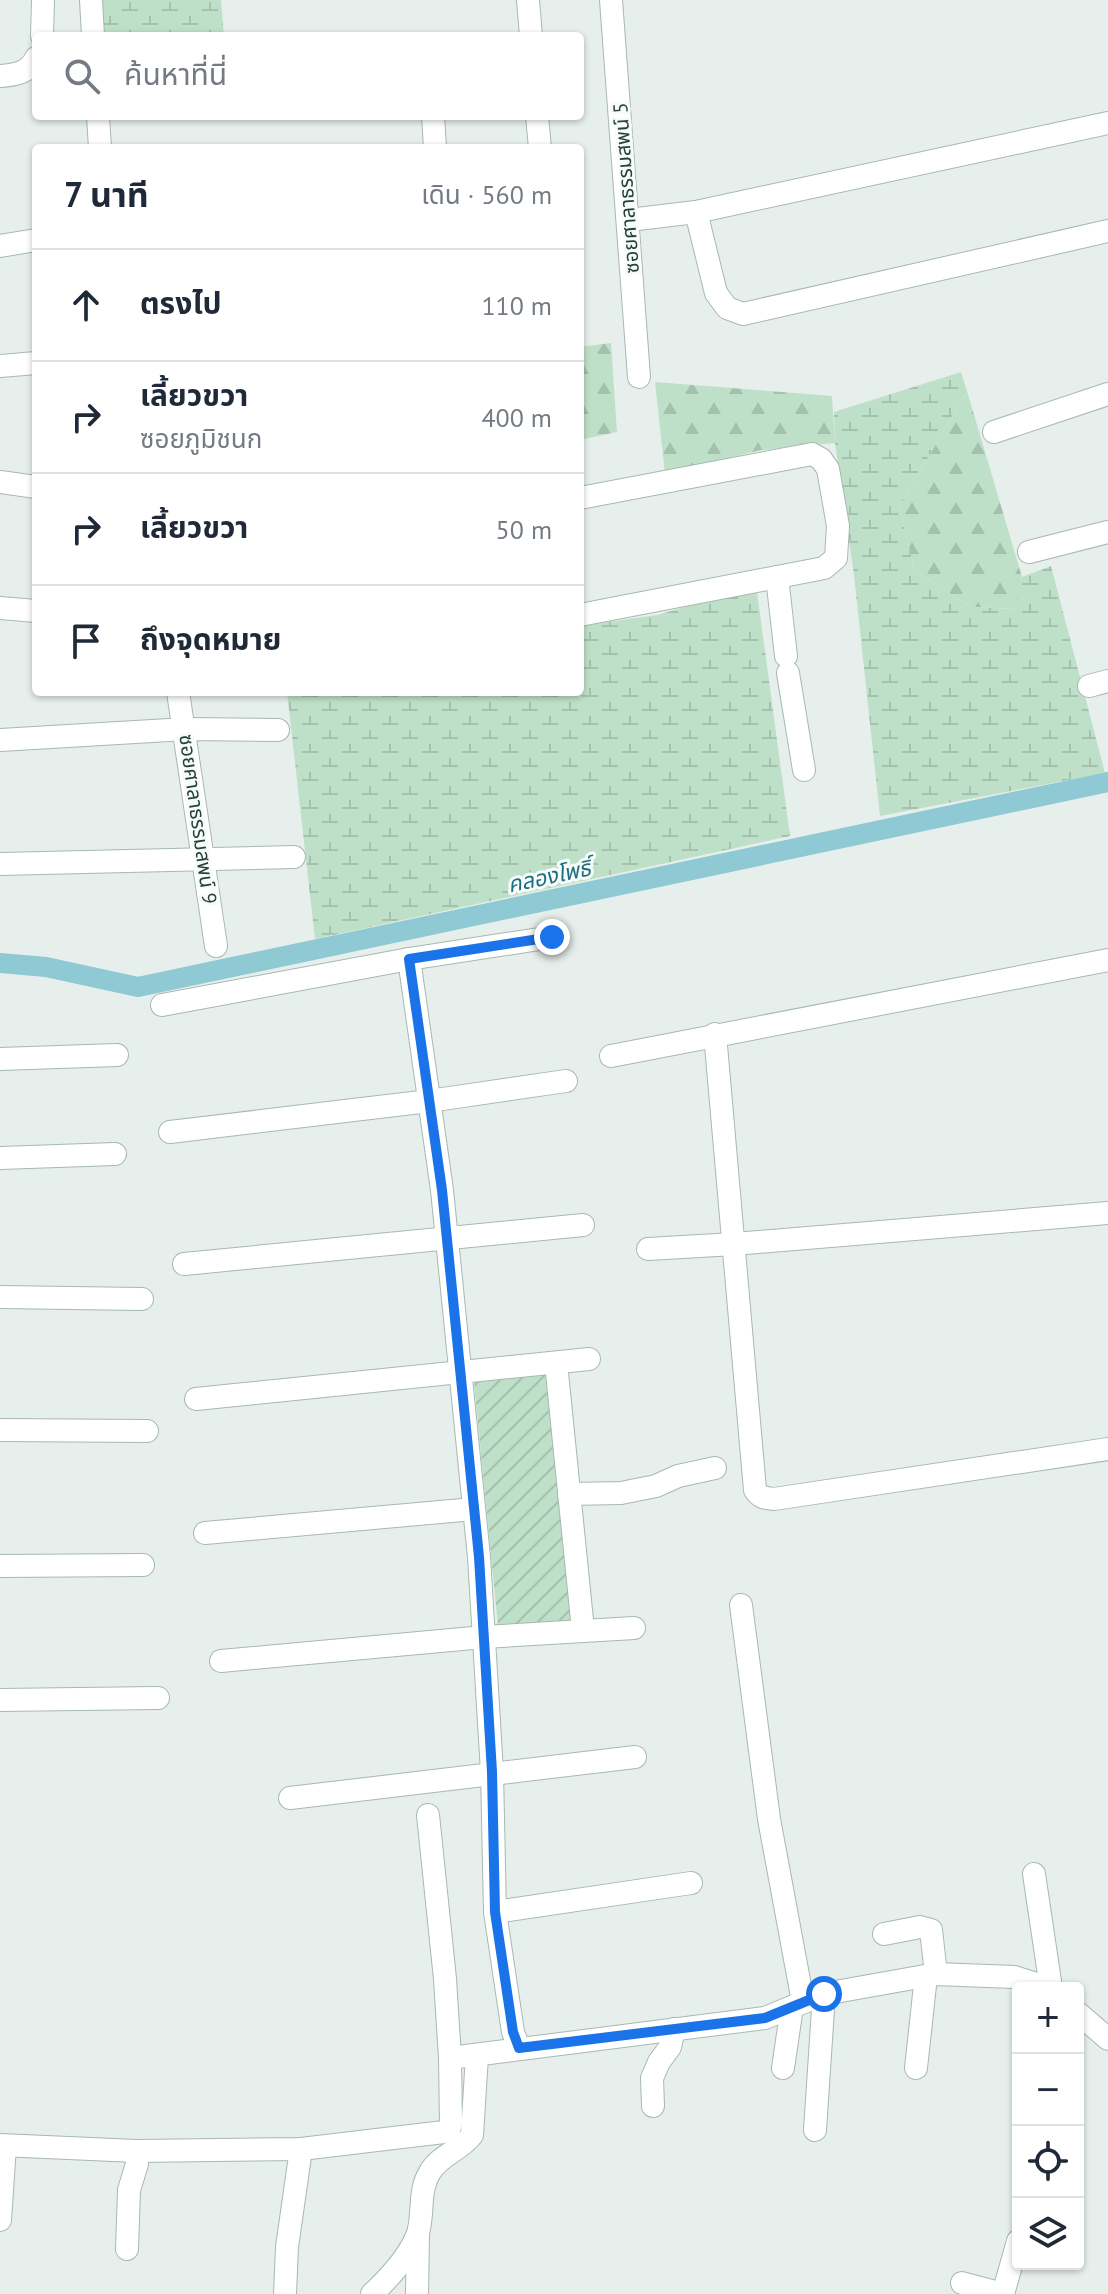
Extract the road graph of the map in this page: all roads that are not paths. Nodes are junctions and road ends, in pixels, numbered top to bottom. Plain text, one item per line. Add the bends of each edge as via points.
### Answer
1 (43, 0) edge
2 (91, 0) edge
3 (528, 0) edge
4 (611, 0) edge
5 (42, 32) edge
6 (93, 32) edge
7 (531, 32) edge
8 (32, 66) edge
9 (0, 76) edge
10 (98, 120) edge
11 (433, 120) edge
12 (537, 120) edge
13 (1108, 123) edge
14 (100, 144) edge
15 (435, 144) edge
16 (540, 144) edge
17 (696, 212) junction
18 (629, 220) junction
19 (1108, 231) edge
20 (32, 241) edge
21 (0, 246) edge
22 (32, 363) edge
23 (0, 366) edge
24 (639, 377) dead end
25 (1108, 394) edge
26 (994, 432) dead end
27 (0, 482) edge
28 (32, 486) edge
29 (584, 497) edge
30 (1108, 532) edge
31 (1029, 552) dead end
32 (777, 577) junction
33 (0, 608) edge
34 (32, 611) edge
35 (584, 614) edge
36 (179, 696) edge
37 (186, 729) junction
38 (278, 730) dead end
39 (0, 740) edge
40 (804, 770) dead end
41 (294, 857) dead end
42 (201, 859) junction
43 (0, 864) edge
44 (552, 937) dead end
45 (216, 946) dead end
46 (409, 959) junction
47 (1108, 960) edge
48 (162, 1005) dead end
49 (715, 1034) junction
50 (117, 1055) dead end
51 (611, 1056) dead end
52 (0, 1059) edge
53 (566, 1081) dead end
54 (429, 1101) junction
55 (170, 1132) dead end
56 (115, 1154) dead end
57 (0, 1158) edge
58 (1108, 1213) edge
59 (583, 1225) dead end
60 (447, 1240) junction
61 (734, 1244) junction
62 (648, 1249) dead end
63 (184, 1264) dead end
64 (0, 1297) edge
65 (142, 1299) dead end
66 (589, 1359) dead end
67 (556, 1363) junction
68 (460, 1374) junction
69 (196, 1399) dead end
70 (0, 1430) edge
71 (147, 1431) dead end
72 (1108, 1449) edge
73 (715, 1468) dead end
74 (569, 1494) junction
75 (474, 1509) junction
76 (205, 1533) dead end
77 (143, 1565) dead end
78 (0, 1566) edge
79 (741, 1605) dead end
80 (634, 1628) dead end
81 (583, 1630) junction
82 (484, 1637) junction
83 (221, 1661) dead end
84 (158, 1698) dead end
85 (0, 1700) edge
86 (635, 1757) dead end
87 (492, 1772) junction
88 (290, 1798) dead end
89 (428, 1815) dead end
90 (1034, 1874) dead end
91 (691, 1883) dead end
92 (495, 1912) junction
93 (884, 1934) dead end
94 (931, 1975) junction
95 (1030, 1982) edge
96 (1049, 1982) edge
97 (806, 2001) junction
98 (1084, 2018) edge
99 (674, 2029) junction
100 (1108, 2039) edge
101 (519, 2048) junction
102 (477, 2056) junction
103 (450, 2058) junction
104 (783, 2068) dead end
105 (916, 2068) dead end
106 (653, 2106) dead end
107 (815, 2130) dead end
108 (3, 2145) edge
109 (301, 2149) junction
110 (136, 2151) junction
111 (0, 2220) edge
112 (418, 2234) junction
113 (127, 2249) dead end
114 (1012, 2262) edge
115 (962, 2283) dead end
116 (285, 2294) edge
117 (372, 2294) edge
118 (417, 2294) edge
119 (1003, 2294) edge

1 - 5 street
2 - 6 street
3 - 7 street
4 - 18 street, ซอยศาลาธรรมสพน์ 5
8 - 9 street
10 - 14 street
11 - 15 street
12 - 16 street
13 - 17 street
17 - 18 street
17 - 19 street via 716,293 727,308 743,314
18 - 24 street, ซอยศาลาธรรมสพน์ 5
20 - 21 street
22 - 23 street
25 - 26 street
27 - 28 street
29 - 32 street via 812,454 828,469 838,526 836,558 824,568
30 - 31 street
32 - 35 street
32 - 40 street
33 - 34 street
36 - 37 street, ซอยศาลาธรรมสพน์ 9
37 - 38 street
37 - 39 street
37 - 42 street, ซอยศาลาธรรมสพน์ 9
41 - 42 street
42 - 43 street
42 - 45 street, ซอยศาลาธรรมสพน์ 9
44 - 46 street
46 - 48 street
46 - 54 street
47 - 49 street
49 - 51 street
49 - 61 street
50 - 52 street
53 - 54 street
54 - 55 street
54 - 60 street
56 - 57 street
58 - 61 street
59 - 60 street
60 - 63 street
60 - 68 street
61 - 62 street
61 - 72 street via 755,1490 763,1498
64 - 65 street
66 - 67 street
67 - 68 street
67 - 74 street
68 - 69 street
68 - 75 street
70 - 71 street
73 - 74 street via 621,1493
74 - 81 street
75 - 76 street
75 - 82 street
77 - 78 street
79 - 97 street via 769,1819
80 - 81 street
81 - 82 street
82 - 83 street
82 - 87 street
84 - 85 street
86 - 87 street
87 - 88 street
87 - 92 street
89 - 103 street
90 - 96 street
91 - 92 street
92 - 101 street
93 - 94 street via 931,1930
94 - 95 street
94 - 97 street
94 - 105 street
97 - 99 street via 765,2018
97 - 104 street
97 - 107 street
98 - 100 street
99 - 101 street
99 - 106 street via 652,2078
101 - 102 street
102 - 103 street
102 - 112 street via 472,2135 428,2175
103 - 109 street via 449,2129
108 - 110 street
108 - 111 street
109 - 110 street
109 - 116 street
110 - 113 street
112 - 117 street
112 - 118 street
114 - 119 street
115 - 119 street

